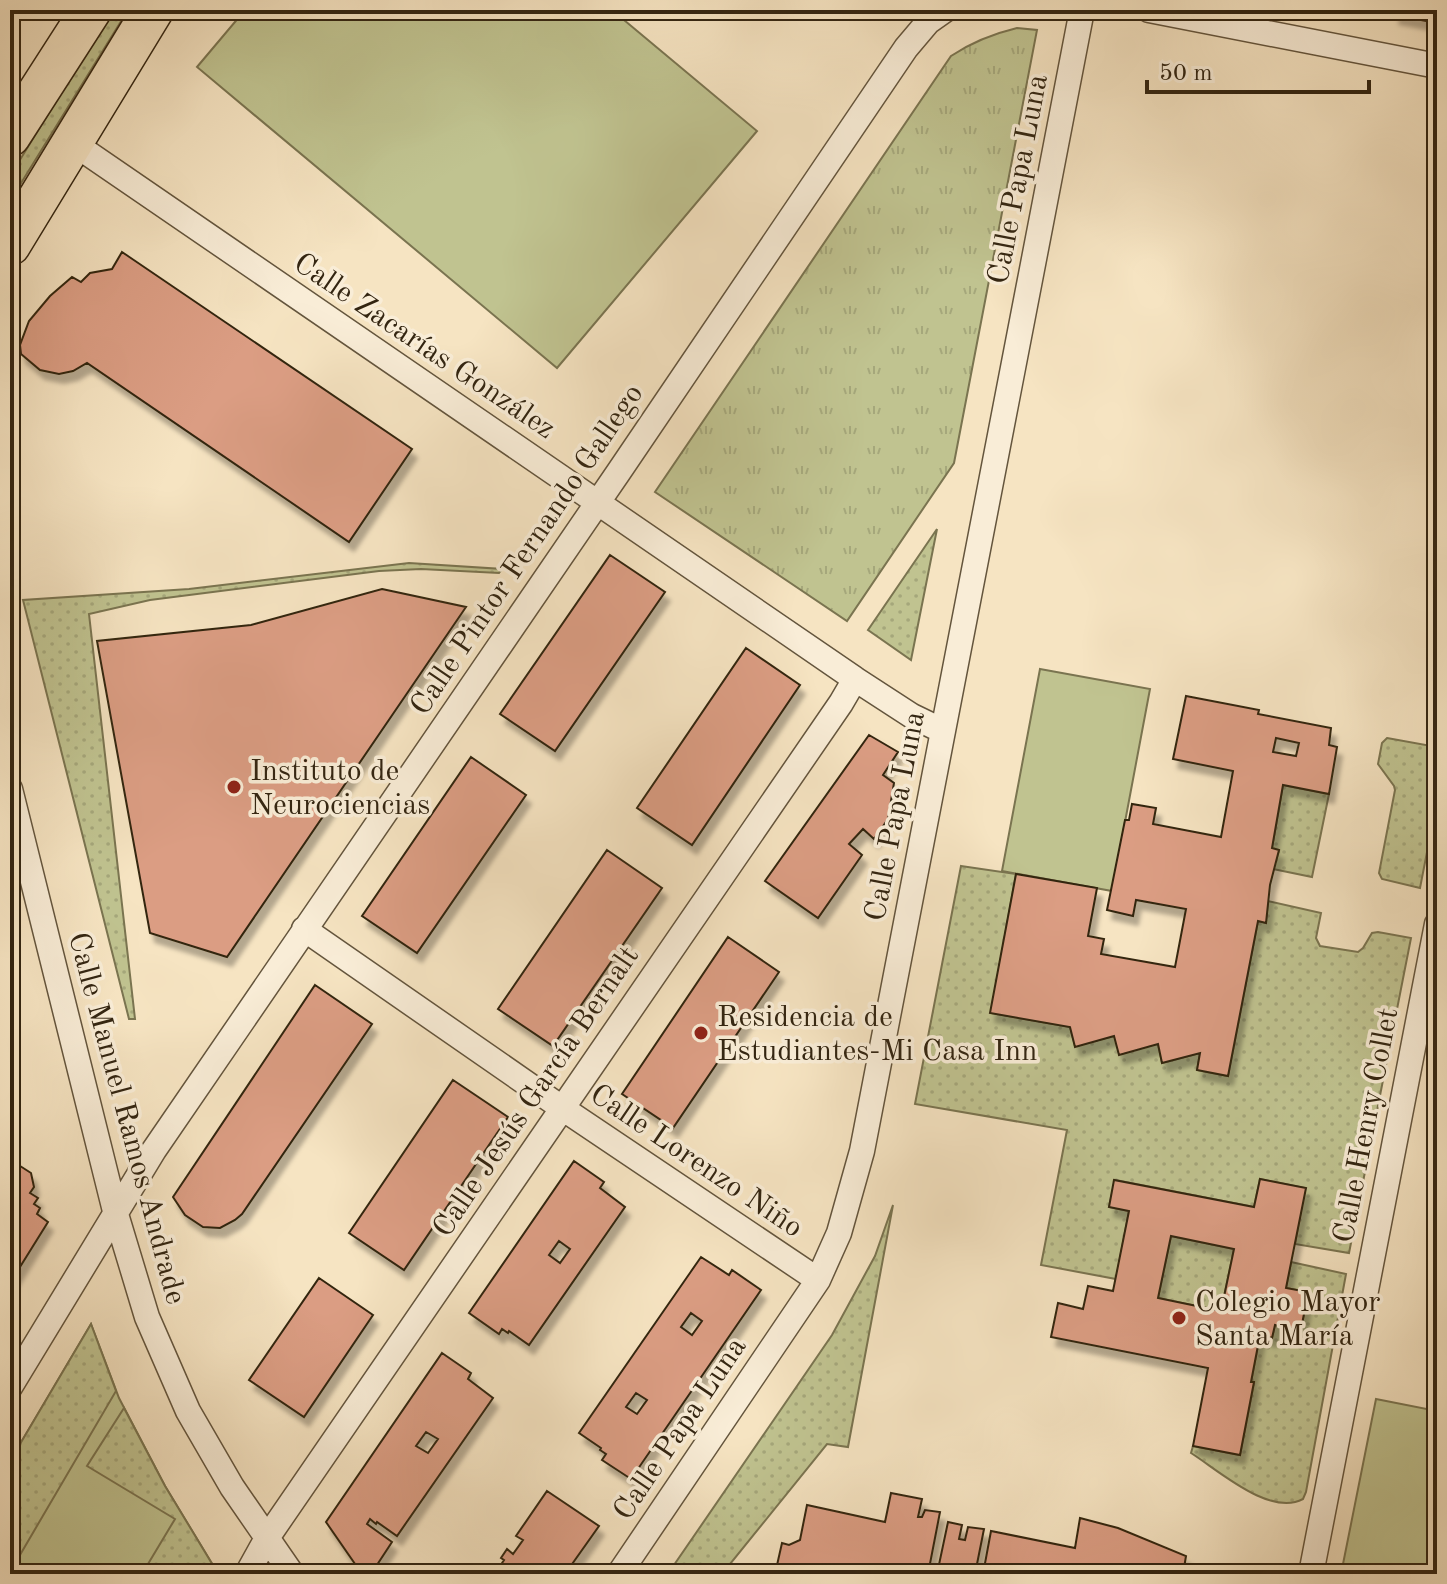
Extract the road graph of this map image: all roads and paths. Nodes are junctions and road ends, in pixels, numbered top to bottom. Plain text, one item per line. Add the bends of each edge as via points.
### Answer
1 (91, 10) edge
2 (153, 10) edge
3 (945, 10) edge
4 (1082, 10) edge
5 (1149, 10) edge
6 (1437, 66) edge
7 (10, 136) edge
8 (73, 143) junction
9 (10, 245) edge
10 (598, 502) junction
11 (855, 679) junction
12 (943, 731) junction
13 (10, 789) edge
14 (14, 827) edge
15 (1437, 924) edge
16 (304, 929) junction
17 (562, 1108) junction
18 (115, 1211) junction
19 (818, 1280) junction
20 (10, 1387) edge
21 (267, 1538) junction
22 (247, 1574) edge
23 (292, 1574) edge
24 (619, 1574) edge
25 (1311, 1574) edge

1 - 7 main road
2 - 8 main road
3 - 10 street, Calle Pintor Fernando Gallego via 906,48
4 - 12 street, Calle Papa Luna
5 - 6 street
8 - 9 main road
8 - 10 street, Calle Zacarías González
10 - 11 street, Calle Zacarías González
10 - 16 street, Calle Pintor Fernando Gallego
11 - 12 street, Calle Zacarías González
11 - 17 street, Calle Jesús García Bernalt
12 - 19 street, Calle Papa Luna via 862,1151 839,1233
13 - 14 street, Calle Manuel Ramos Andrade
14 - 18 street, Calle Manuel Ramos Andrade
15 - 25 street, Calle Henry Collet
16 - 17 street, Calle Lorenzo Niño
16 - 18 street, Calle Pintor Fernando Gallego
17 - 19 street, Calle Lorenzo Niño
17 - 21 street, Calle Jesús García Bernalt
18 - 20 street, Calle Pintor Fernando Gallego
18 - 21 street, Calle Manuel Ramos Andrade via 147,1317 188,1411
19 - 24 street, Calle Papa Luna
21 - 22 street, Calle Jesús García Bernalt
21 - 23 street, Calle Manuel Ramos Andrade

